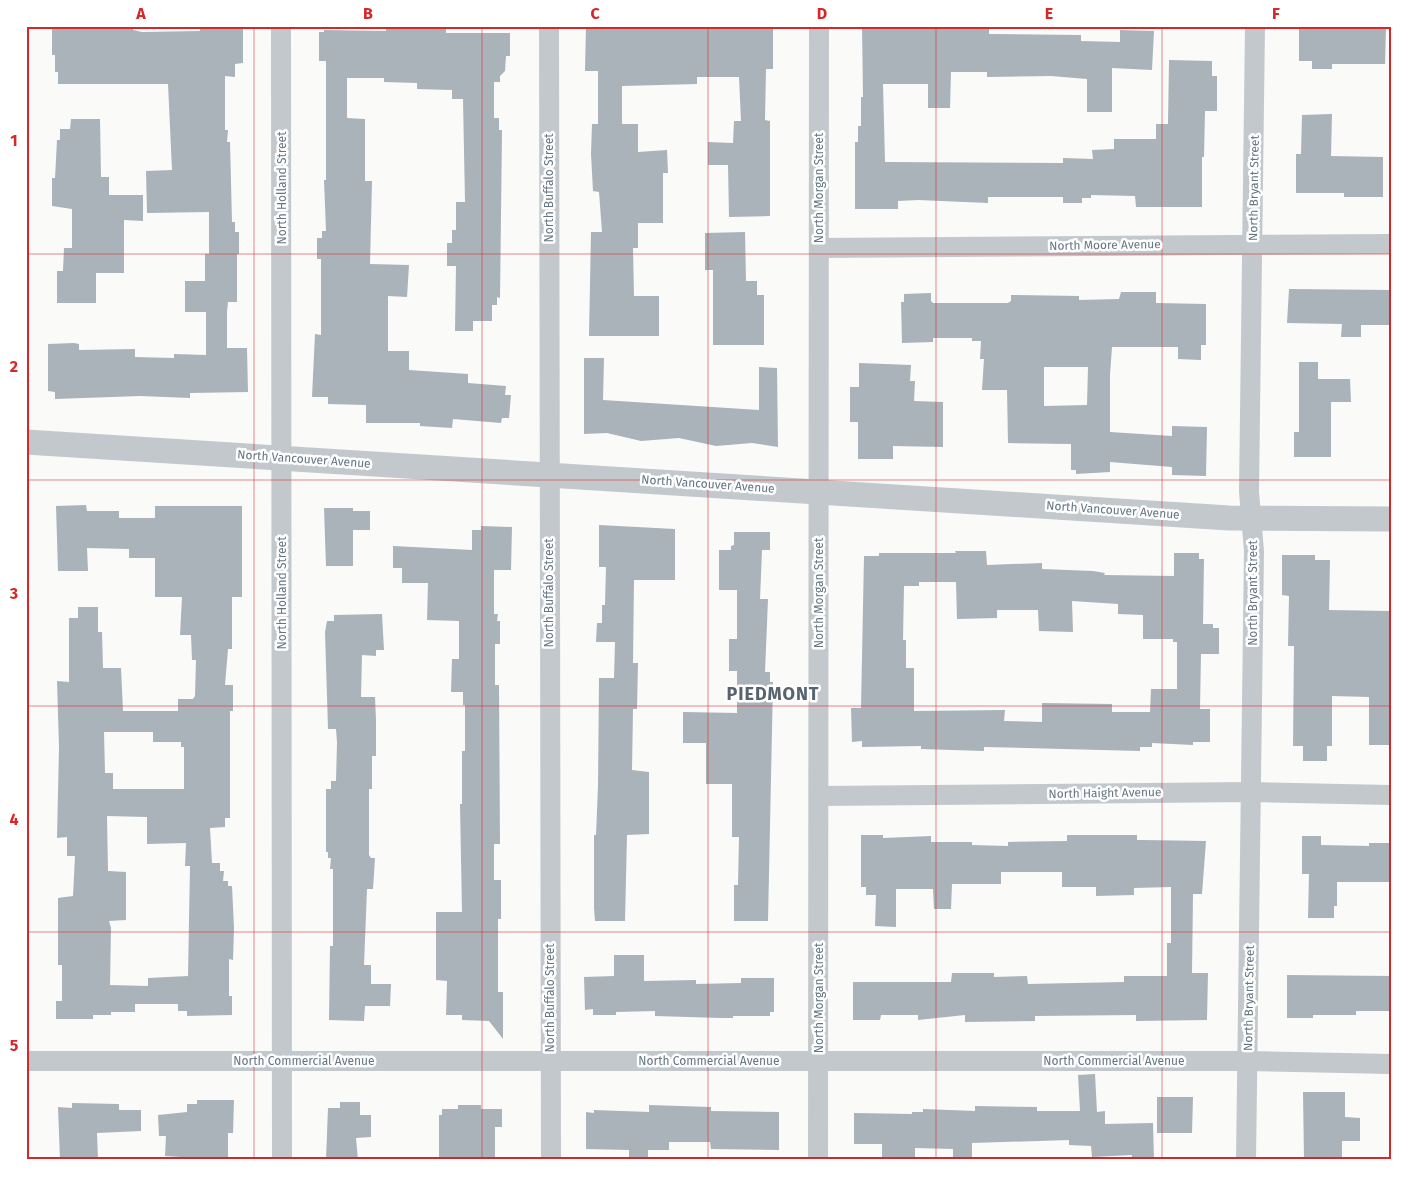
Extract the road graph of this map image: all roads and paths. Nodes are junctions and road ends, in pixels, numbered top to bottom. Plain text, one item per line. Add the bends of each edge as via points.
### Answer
1 (281, 26) edge
2 (549, 26) edge
3 (819, 26) edge
4 (1255, 26) edge
5 (1253, 244) junction
6 (1391, 244) edge
7 (819, 248) junction
8 (26, 442) edge
9 (282, 457) junction
10 (549, 474) junction
11 (819, 492) junction
12 (1251, 517) junction
13 (1391, 519) edge
14 (1252, 792) junction
15 (1391, 795) edge
16 (819, 796) junction
17 (818, 1060) junction
18 (26, 1061) edge
19 (282, 1061) junction
20 (551, 1061) junction
21 (1248, 1061) junction
22 (1391, 1064) edge
23 (282, 1160) edge
24 (551, 1160) edge
25 (818, 1160) edge
26 (1246, 1160) edge

1 - 9 street, North Holland Street
2 - 10 street, North Buffalo Street
3 - 7 street, North Morgan Street
4 - 5 street, North Bryant Street
5 - 6 street, North Moore Avenue
5 - 7 street, North Moore Avenue
5 - 12 street, North Bryant Street
7 - 11 street, North Morgan Street
8 - 9 street, North Vancouver Avenue
9 - 10 street, North Vancouver Avenue
9 - 19 street, North Holland Street
10 - 11 street, North Vancouver Avenue
10 - 20 street, North Buffalo Street
11 - 12 street, North Vancouver Avenue
11 - 16 street, North Morgan Street
12 - 13 street, North Vancouver Avenue
12 - 14 street, North Bryant Street via 1254,551
14 - 15 street, North Haight Avenue
14 - 16 street, North Haight Avenue
14 - 21 street, North Bryant Street
16 - 17 street, North Morgan Street
17 - 20 street, North Commercial Avenue
17 - 21 street, North Commercial Avenue
17 - 25 street, North Morgan Street
18 - 19 street, North Commercial Avenue
19 - 20 street, North Commercial Avenue
19 - 23 street, North Holland Street
20 - 24 street, North Buffalo Street
21 - 22 street, North Commercial Avenue
21 - 26 street, North Bryant Street

